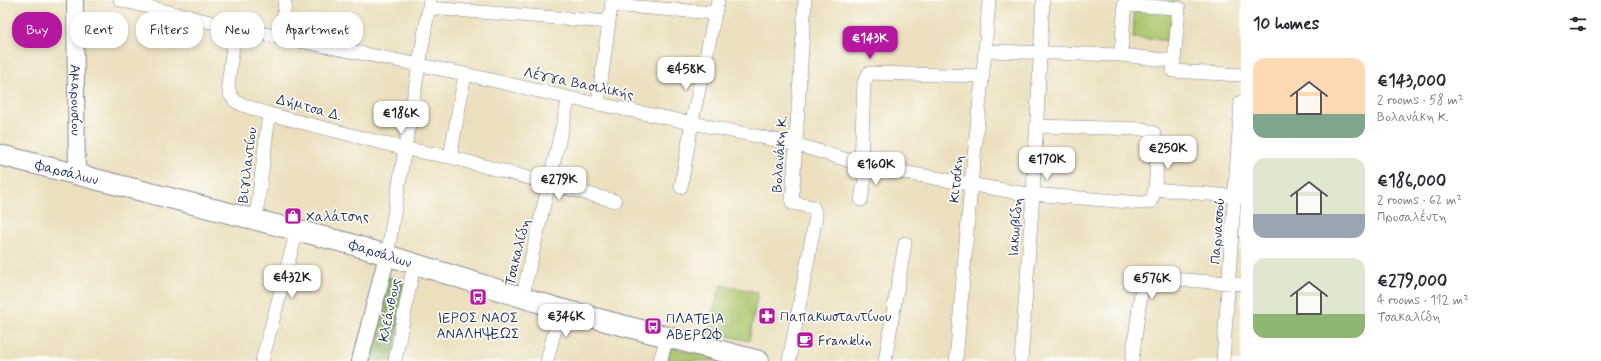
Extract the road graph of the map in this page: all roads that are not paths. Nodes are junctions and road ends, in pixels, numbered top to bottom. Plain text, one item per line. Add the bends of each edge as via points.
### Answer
1 (75, 0) edge
2 (120, 0) edge
3 (285, 0) edge
4 (718, 0) edge
5 (805, 0) edge
6 (989, 0) edge
7 (1043, 0) edge
8 (611, 2) edge
9 (1125, 2) edge
10 (429, 4) edge
11 (284, 12) edge
12 (715, 13) junction
13 (211, 22) edge
14 (609, 22) junction
15 (233, 48) edge
16 (339, 48) edge
17 (985, 51) junction
18 (1040, 53) junction
19 (1121, 55) junction
20 (1174, 61) junction
21 (420, 65) junction
22 (464, 74) junction
23 (1241, 75) edge
24 (983, 76) junction
25 (568, 98) junction
26 (1241, 102) edge
27 (598, 104) junction
28 (269, 114) junction
29 (692, 122) junction
30 (1037, 126) junction
31 (796, 144) junction
32 (406, 149) junction
33 (0, 155) edge
34 (450, 157) junction
35 (864, 165) junction
36 (77, 176) junction
37 (550, 184) junction
38 (971, 185) junction
39 (681, 187) dead end
40 (1155, 188) junction
41 (1033, 194) junction
42 (1238, 197) edge
43 (861, 200) dead end
44 (615, 201) dead end
45 (256, 219) junction
46 (297, 230) junction
47 (905, 243) dead end
48 (387, 256) junction
49 (414, 264) junction
50 (1235, 284) edge
51 (522, 298) junction
52 (560, 309) junction
53 (666, 338) junction
54 (262, 361) edge
55 (360, 361) edge
56 (395, 361) edge
57 (547, 361) edge
58 (660, 361) edge
59 (759, 361) edge
60 (789, 361) edge
61 (886, 361) edge
62 (956, 361) edge
63 (1021, 361) edge
64 (1132, 361) edge
65 (1222, 361) edge

1 - 36 street, Αμαρουσίου
2 - 13 street, Λέγγα Βασιλικής
3 - 11 street
4 - 12 street
5 - 31 street, Βολανάκη Κ.
6 - 17 street, Κιτσίκη
7 - 18 street, Ιακωβίδη
8 - 12 street
8 - 14 street
9 - 19 street
9 - 20 street via 1179,8
10 - 14 street
10 - 21 street
12 - 29 street
14 - 27 street
15 - 28 street, Δήμτσα Δ. via 228,85 230,94 242,105
16 - 21 street, Λέγγα Βασιλικής
17 - 18 street
17 - 24 street, Κιτσίκη
18 - 19 street
18 - 30 street, Ιακωβίδη
19 - 20 street
20 - 23 street via 1173,71
21 - 22 street, Λέγγα Βασιλικής
21 - 32 street
22 - 25 street, Λέγγα Βασιλικής
22 - 34 street
24 - 35 street via 869,73 864,83
24 - 38 street, Κιτσίκη
25 - 27 street, Λέγγα Βασιλικής
25 - 37 street, Τσακαλίδη
26 - 42 street, Παρνασσού
27 - 29 street, Λέγγα Βασιλικής
28 - 32 street, Δήμτσα Δ.
28 - 45 street, Βιγιλαντίου
29 - 31 street, Λέγγα Βασιλικής
29 - 39 street
30 - 40 street via 1144,130 1154,133
30 - 41 street, Ιακωβίδη
31 - 35 street, Λέγγα Βασιλικής
31 - 60 street, Βολανάκη Κ. via 791,204 813,207 816,216
32 - 34 street, Δήμτσα Δ.
32 - 48 street
33 - 36 main road, Φαρσάλων
34 - 37 street, Δήμτσα Δ.
35 - 38 street, Λέγγα Βασιλικής
35 - 43 street
36 - 45 main road, Φαρσάλων
37 - 44 street, Δήμτσα Δ.
37 - 51 street, Τσακαλίδη
38 - 41 street, Λέγγα Βασιλικής
38 - 62 street, Κιτσίκη
40 - 41 street, Λέγγα Βασιλικής via 1150,202 1141,203
40 - 42 street
41 - 63 street, Ιακωβίδη
42 - 50 street, Παρνασσού
45 - 46 main road, Φαρσάλων
46 - 48 main road, Φαρσάλων
46 - 54 street
47 - 61 street
48 - 49 main road, Φαρσάλων
48 - 55 street
49 - 51 main road, Φαρσάλων
49 - 56 street, Κλεάνθους
50 - 64 street via 1143,277
50 - 65 street, Παρνασσού
51 - 52 main road, Φαρσάλων
52 - 53 main road, Φαρσάλων
52 - 57 street
53 - 58 street
53 - 59 main road, Φαρσάλων

